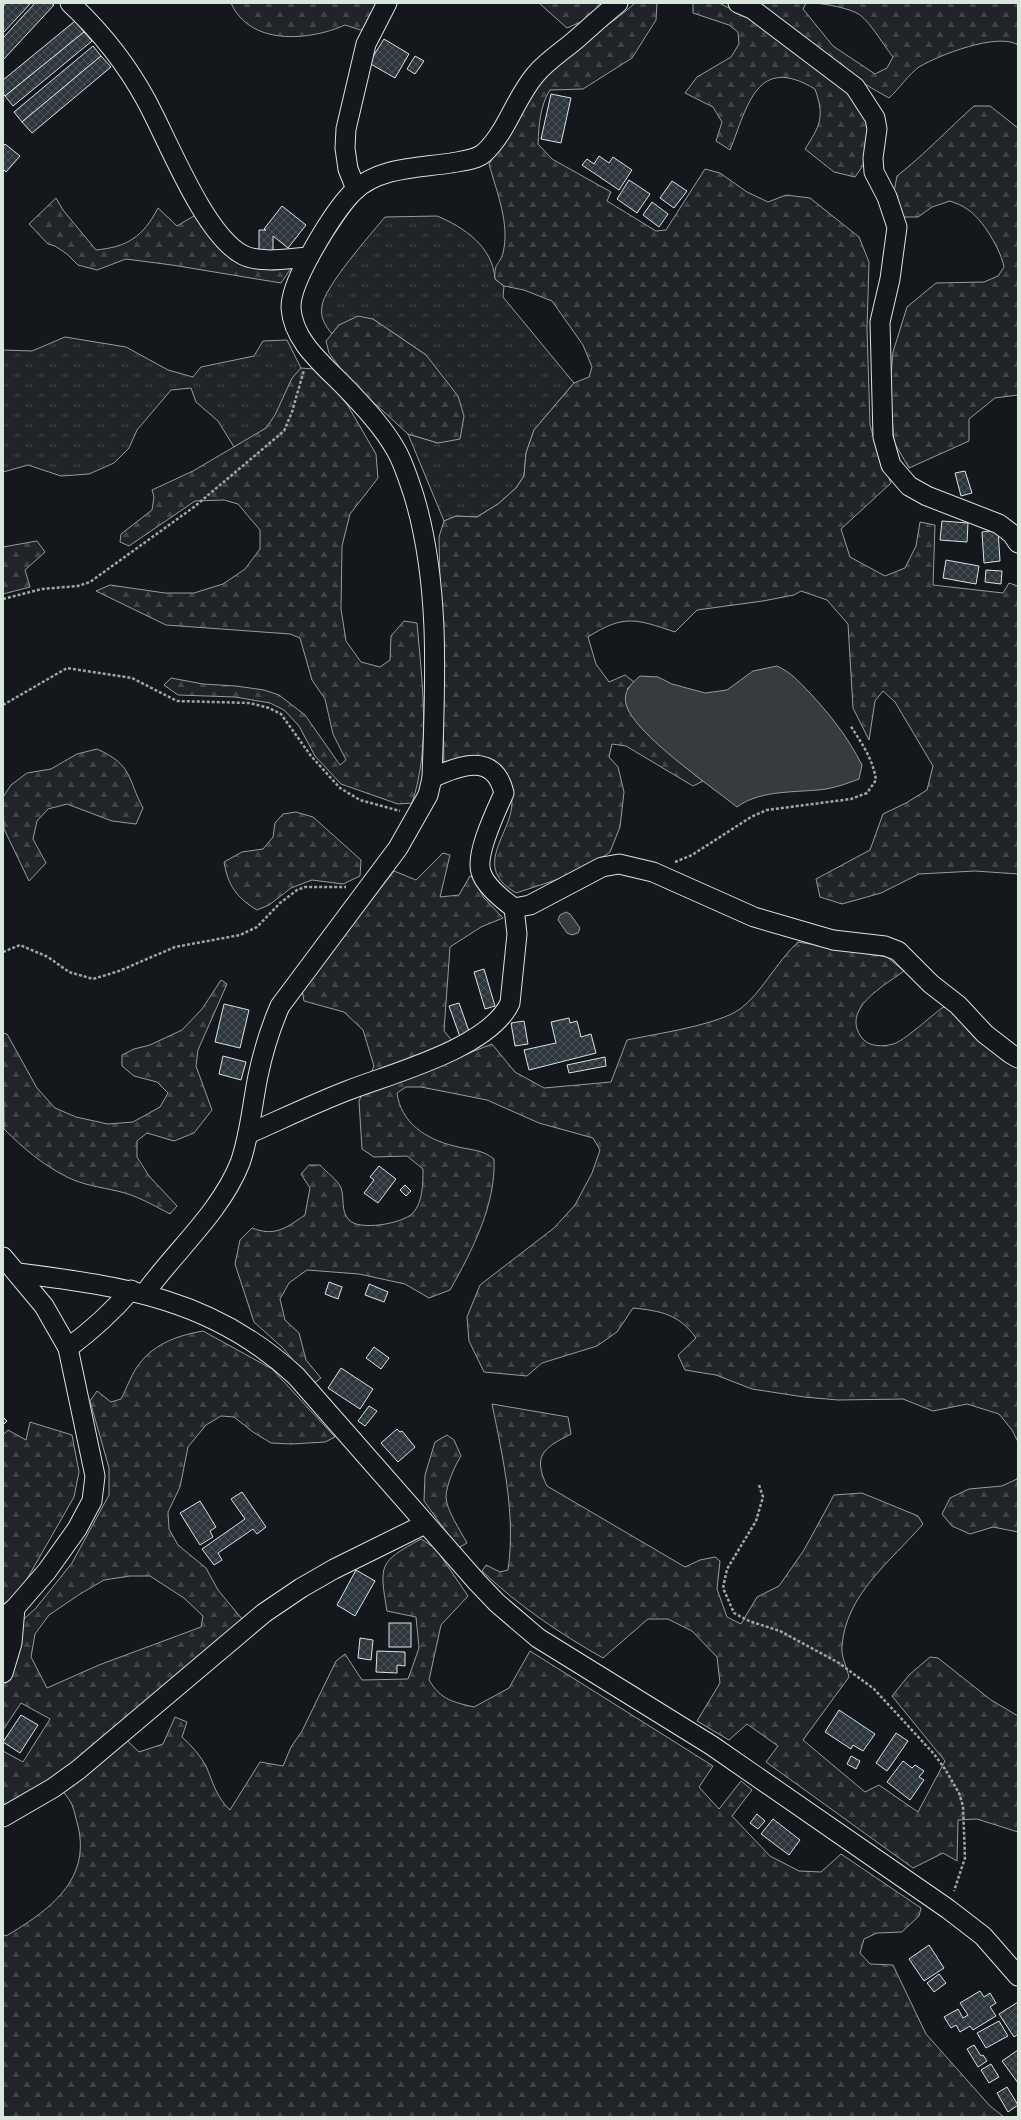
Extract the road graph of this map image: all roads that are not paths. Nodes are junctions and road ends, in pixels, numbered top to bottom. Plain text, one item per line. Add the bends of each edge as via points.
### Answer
1 (70, 3) edge
2 (387, 3) edge
3 (618, 3) edge
4 (738, 3) edge
5 (356, 189) junction
6 (309, 257) junction
7 (1018, 543) edge
8 (432, 778) junction
9 (514, 908) junction
10 (1018, 1058) edge
11 (248, 1134) junction
12 (3, 1257) edge
13 (18, 1273) junction
14 (138, 1292) junction
15 (68, 1348) junction
16 (425, 1524) junction
17 (9, 1613) edge
18 (3, 1673) edge
19 (3, 1817) edge
20 (1018, 1976) edge

1 - 6 street via 107,44 133,80 203,212 232,247 244,256 262,259
2 - 5 street via 366,44 346,129 348,169
3 - 5 street via 537,73 524,90 494,144 481,156 382,174
4 - 7 street via 752,9 855,87 875,118 877,129 874,172 887,197 897,227 890,279 880,322 884,437 891,465 909,486 926,496 999,524 1012,534
5 - 6 street via 344,201
6 - 8 street via 294,287 291,306 293,323 308,349 377,422 397,451 420,519 427,554 434,656
8 - 9 street via 452,768 478,764 489,768 502,784 504,793 482,849 481,872 491,887
8 - 11 street via 428,795 418,816 398,848 280,1006 272,1025 258,1077
9 - 10 street via 536,902 602,867 619,864 652,872 754,917 832,940 884,946 898,951 931,984 958,1005 984,1034
9 - 11 street via 517,934 510,1003 492,1026 457,1049 348,1090
11 - 14 street via 240,1162 227,1190 211,1213 163,1268
12 - 13 street
13 - 14 street
13 - 15 street via 44,1306
14 - 15 street via 114,1308
14 - 16 street via 192,1309 254,1342 274,1356 296,1376 346,1431
15 - 17 street via 95,1476 92,1501 77,1529 47,1571
16 - 19 street via 300,1588 264,1613 78,1770
16 - 20 street via 497,1603 538,1638 711,1745 948,1909 983,1936
17 - 18 street via 12,1643

